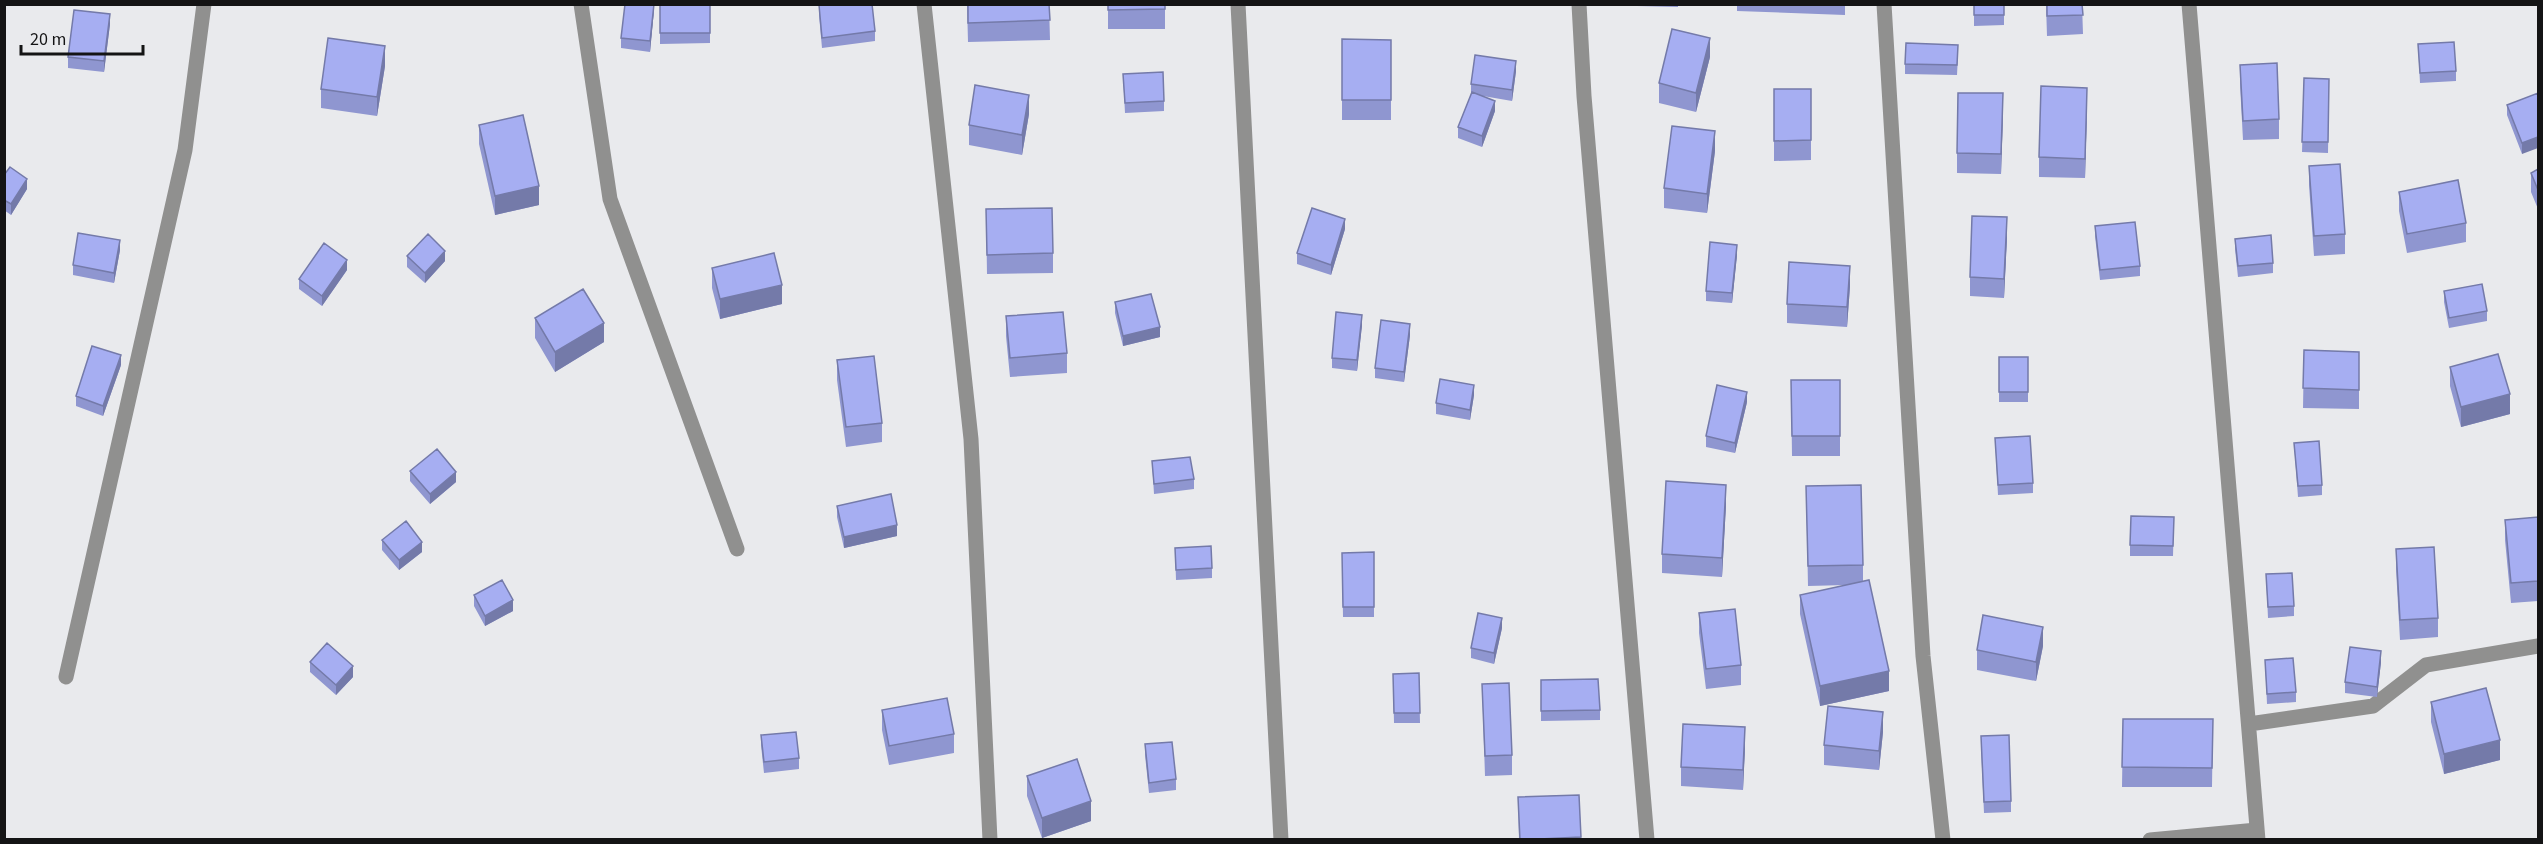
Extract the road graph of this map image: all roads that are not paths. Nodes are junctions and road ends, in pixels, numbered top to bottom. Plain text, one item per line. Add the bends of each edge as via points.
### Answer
1 (204, 4) edge
2 (581, 4) edge
3 (924, 4) edge
4 (1238, 4) edge
5 (1579, 4) edge
6 (1884, 4) edge
7 (2189, 4) edge
8 (737, 549) dead end
9 (2538, 646) edge
10 (66, 677) dead end
11 (2249, 724) junction
12 (2258, 835) edge
13 (990, 840) edge
14 (1281, 840) edge
15 (1647, 840) edge
16 (1942, 840) edge
17 (2150, 840) edge

1 - 10 street via 185,150
2 - 8 street via 610,199
3 - 13 street via 971,439
4 - 14 street
5 - 15 street
6 - 16 street via 1923,656
7 - 11 street
9 - 11 street via 2426,665 2373,706
11 - 12 street
12 - 17 street

